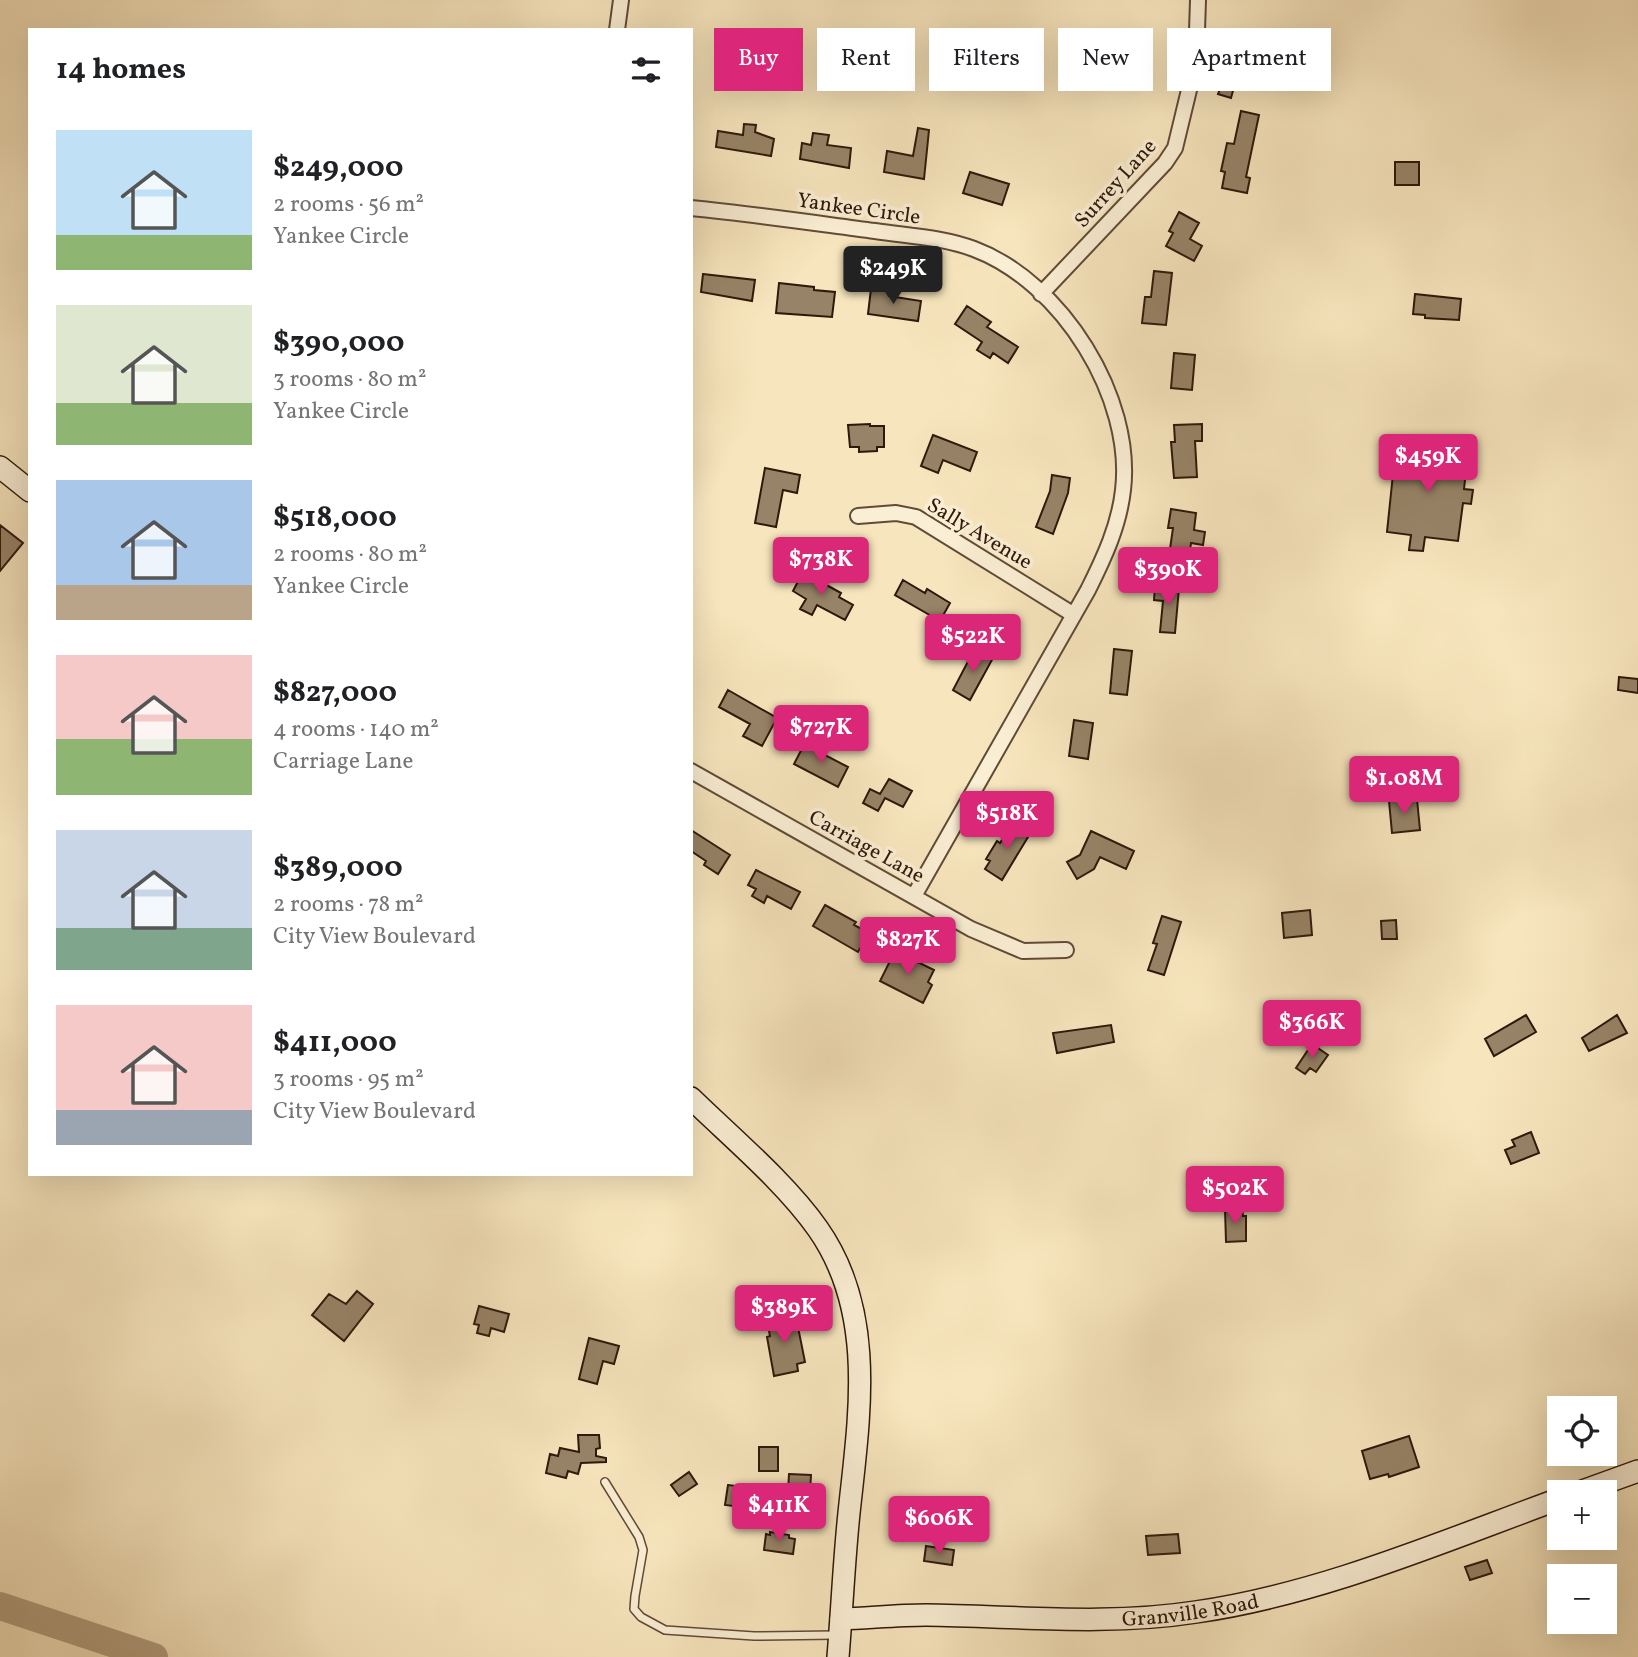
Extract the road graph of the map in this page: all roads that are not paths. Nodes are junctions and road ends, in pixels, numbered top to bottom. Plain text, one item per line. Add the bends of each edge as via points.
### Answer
1 (621, 0) edge
2 (1198, 0) edge
3 (617, 28) edge
4 (693, 208) edge
5 (1041, 294) junction
6 (0, 467) edge
7 (28, 489) edge
8 (858, 516) dead end
9 (1074, 615) junction
10 (693, 772) edge
11 (914, 896) junction
12 (1066, 950) dead end
13 (693, 1100) edge
14 (1638, 1471) edge
15 (1613, 1480) edge
16 (605, 1482) dead end
17 (1547, 1503) edge
18 (841, 1627) junction
19 (838, 1657) edge

1 - 3 street
2 - 5 street, Surrey Lane via 1196,61 1175,148 1166,163
4 - 5 street, Yankee Circle via 961,245 1002,263
5 - 9 street, Yankee Circle via 1093,357 1116,413 1124,451 1124,490 1115,529
6 - 7 street
8 - 9 street, Sally Avenue via 896,513 916,517
9 - 11 street, Yankee Circle
10 - 11 street, Carriage Lane
11 - 12 street, Carriage Lane via 971,929 1023,951
13 - 18 street via 818,1228 848,1294 859,1335 861,1370
14 - 15 street
16 - 18 lane via 643,1550 634,1609 640,1617 665,1630 754,1636
17 - 18 street, Granville Road via 1332,1580 1196,1612 1090,1620 926,1615
18 - 19 street

